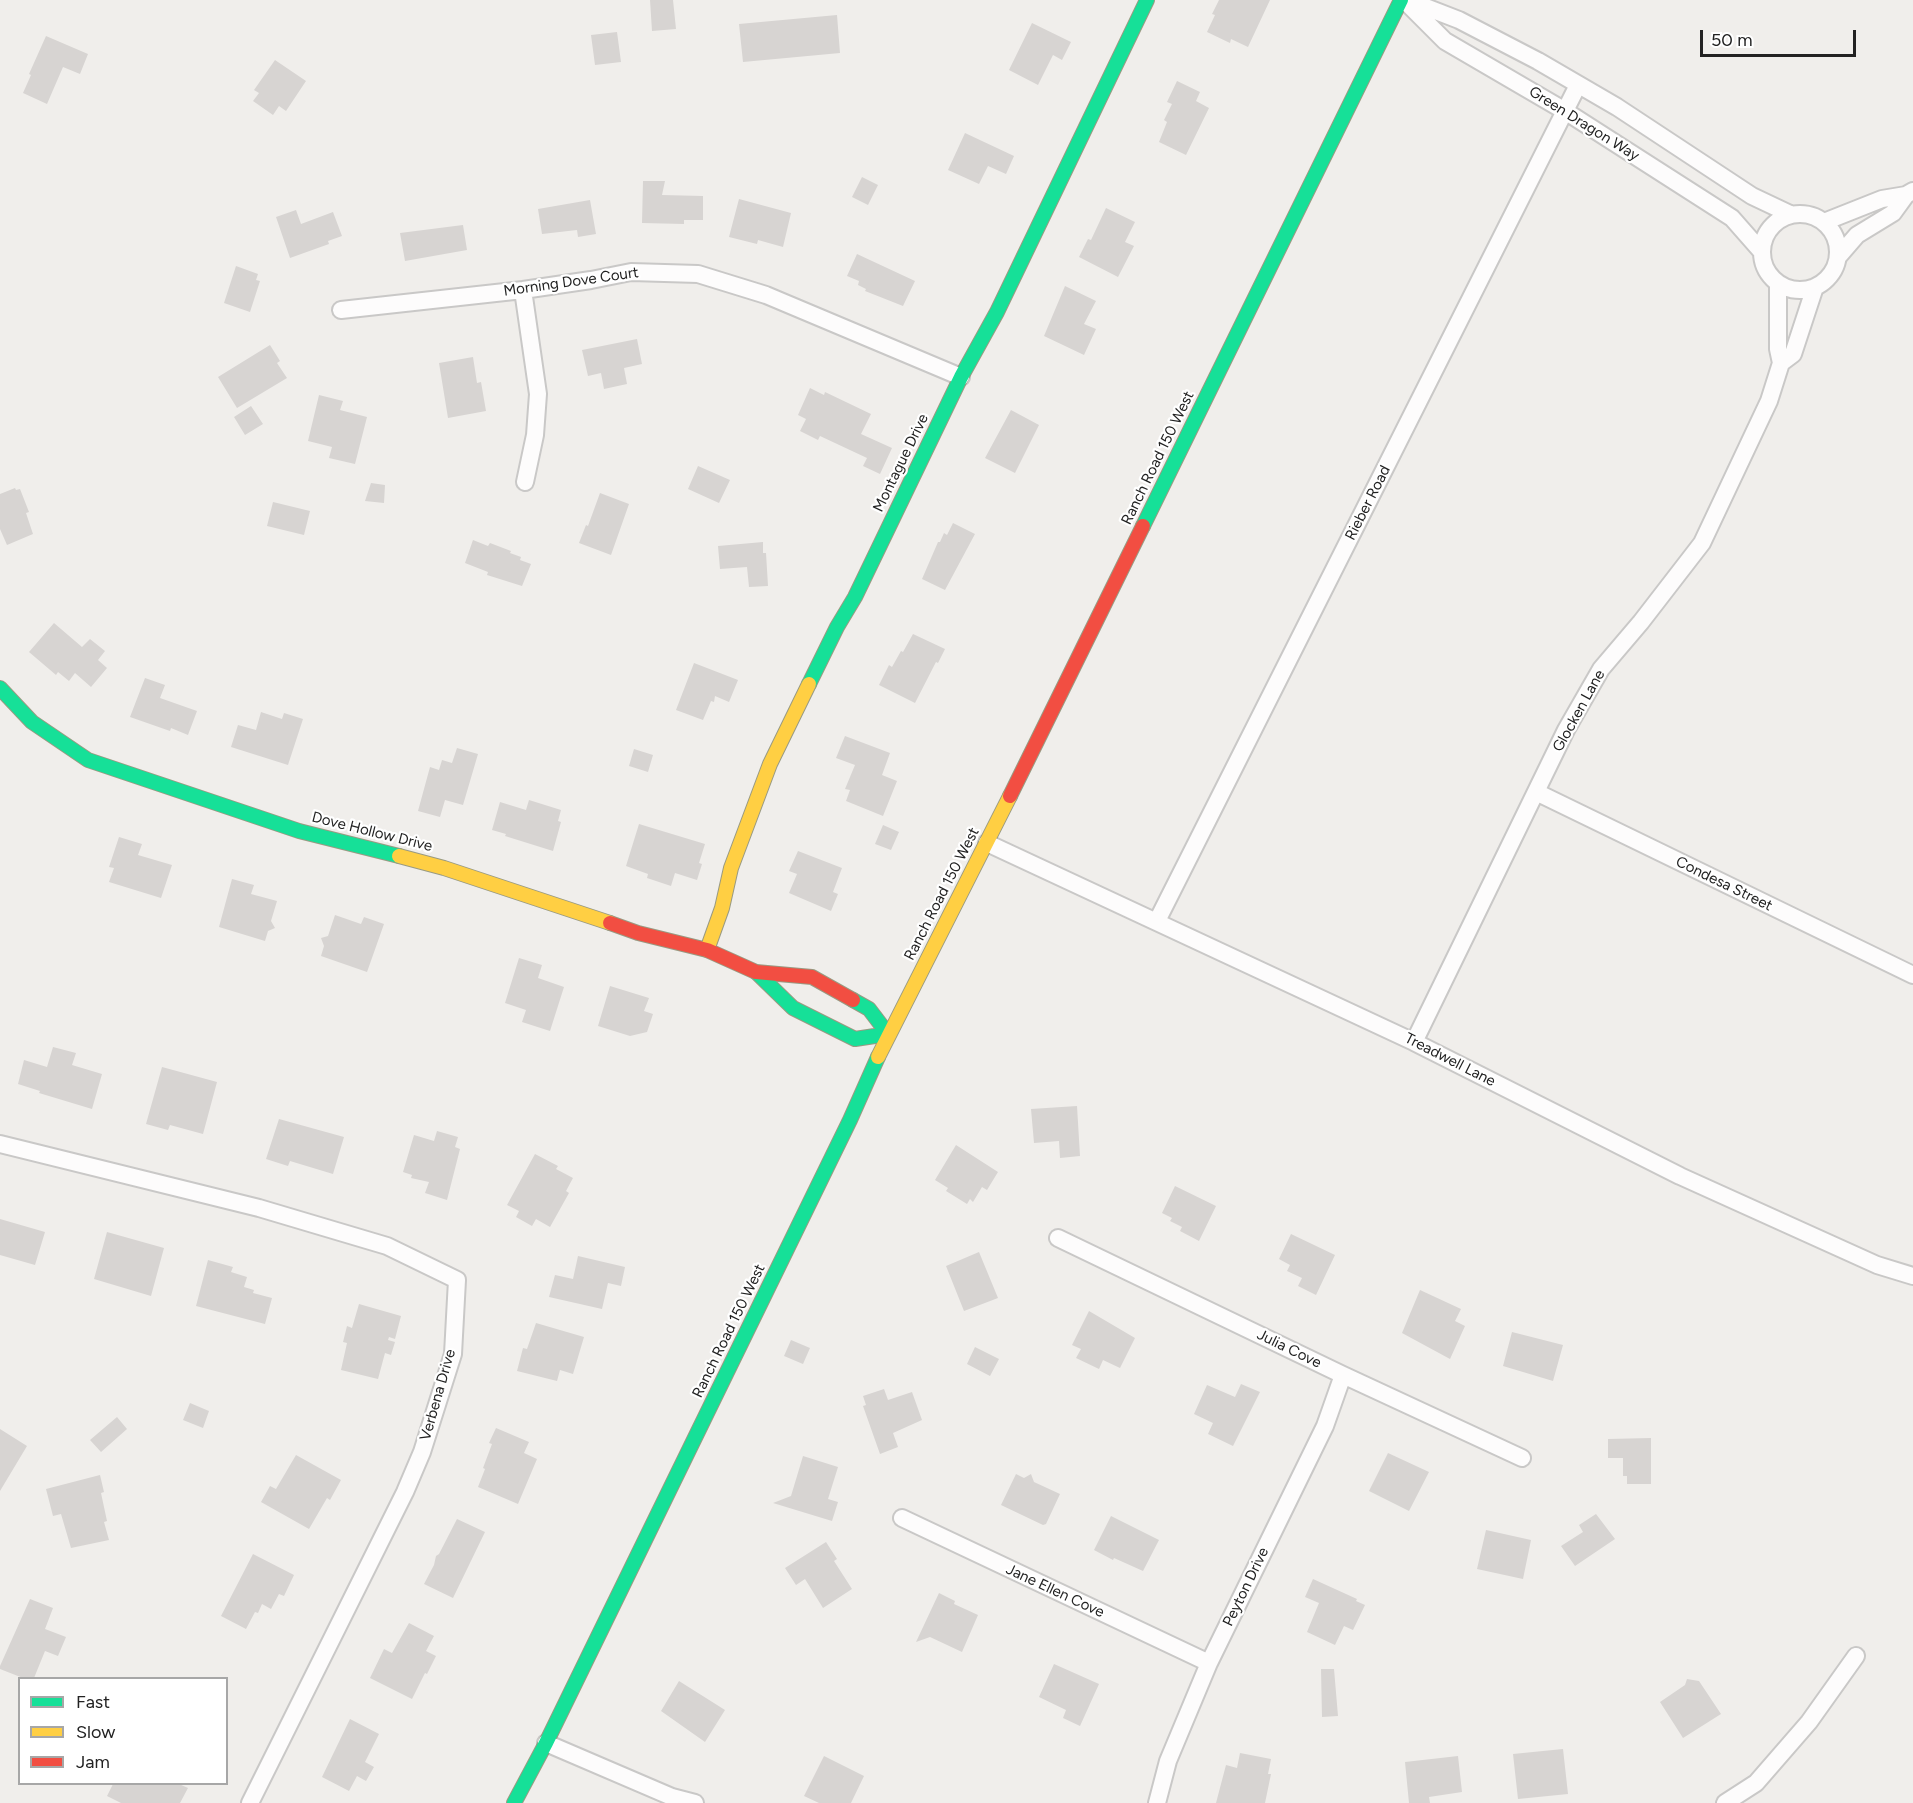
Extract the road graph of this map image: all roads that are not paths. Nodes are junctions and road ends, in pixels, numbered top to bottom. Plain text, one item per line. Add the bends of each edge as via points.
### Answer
1 (1146, 0) edge
2 (1404, 0) edge
3 (1578, 84) junction
4 (1565, 111) junction
5 (1910, 193) edge
6 (1790, 214) junction
7 (1824, 222) junction
8 (1761, 251) junction
9 (1838, 257) junction
10 (1778, 283) junction
11 (1815, 287) junction
12 (523, 290) junction
13 (342, 310) dead end
14 (1781, 363) junction
15 (961, 377) junction
16 (525, 482) dead end
17 (0, 688) edge
18 (1536, 792) junction
19 (987, 843) junction
20 (1157, 921) junction
21 (707, 950) junction
22 (756, 972) junction
23 (1912, 973) edge
24 (888, 1034) junction
25 (1414, 1042) junction
26 (0, 1144) edge
27 (1058, 1239) dead end
28 (1913, 1276) edge
29 (1343, 1375) junction
30 (1522, 1458) dead end
31 (902, 1518) dead end
32 (1856, 1656) dead end
33 (1209, 1664) junction
34 (546, 1743) junction
35 (250, 1803) edge
36 (514, 1803) edge
37 (695, 1803) edge
38 (1157, 1803) edge
39 (1725, 1803) edge

1 - 15 street, Montague Drive via 997,312
2 - 3 street, Green Dragon Way via 1459,20
2 - 4 street, Green Dragon Way via 1445,41
2 - 19 street, Ranch Road 150 West
3 - 4 street, Rieber Road
3 - 6 street, Green Dragon Way via 1752,196
4 - 8 street, Green Dragon Way via 1732,219
4 - 20 street, Rieber Road
5 - 7 street via 1882,199
5 - 9 street via 1893,213 1857,235
6 - 7 street via 1808,214
6 - 8 street via 1769,228
7 - 9 street via 1833,232
8 - 10 street via 1763,263
9 - 11 street via 1834,270
10 - 11 street via 1790,289
10 - 14 street, Glocken Lane
11 - 14 street, Glocken Lane via 1792,354
12 - 13 street, Morning Dove Court
12 - 15 street, Morning Dove Court via 631,272 698,274 766,295
12 - 16 street via 538,394 535,435
14 - 18 street, Glocken Lane via 1768,401 1702,543 1601,669
15 - 21 street, Montague Drive via 770,764 731,868
17 - 21 street, Dove Hollow Drive via 32,722 88,760 299,831 444,868 638,933
18 - 23 street, Condesa Street
18 - 25 street, Glocken Lane
19 - 20 street, Treadwell Lane
19 - 24 street, Ranch Road 150 West
20 - 25 street, Treadwell Lane
21 - 22 street, Dove Hollow Drive
22 - 24 street, Dove Hollow Drive via 813,977 868,1009
22 - 24 street, Dove Hollow Drive via 793,1008 855,1039
24 - 34 street, Ranch Road 150 West via 850,1120
25 - 28 street, Treadwell Lane via 1680,1176 1877,1265
26 - 35 street, Verbena Drive via 259,1208 387,1246 457,1280 453,1354 422,1452
27 - 29 street, Julia Cove
29 - 30 street, Julia Cove
29 - 33 street, Peyton Drive via 1325,1426
31 - 33 street, Jane Ellen Cove
32 - 39 street via 1809,1722 1756,1783
33 - 38 street, Peyton Drive via 1168,1761
34 - 36 street, Ranch Road 150 West
34 - 37 street via 672,1797

